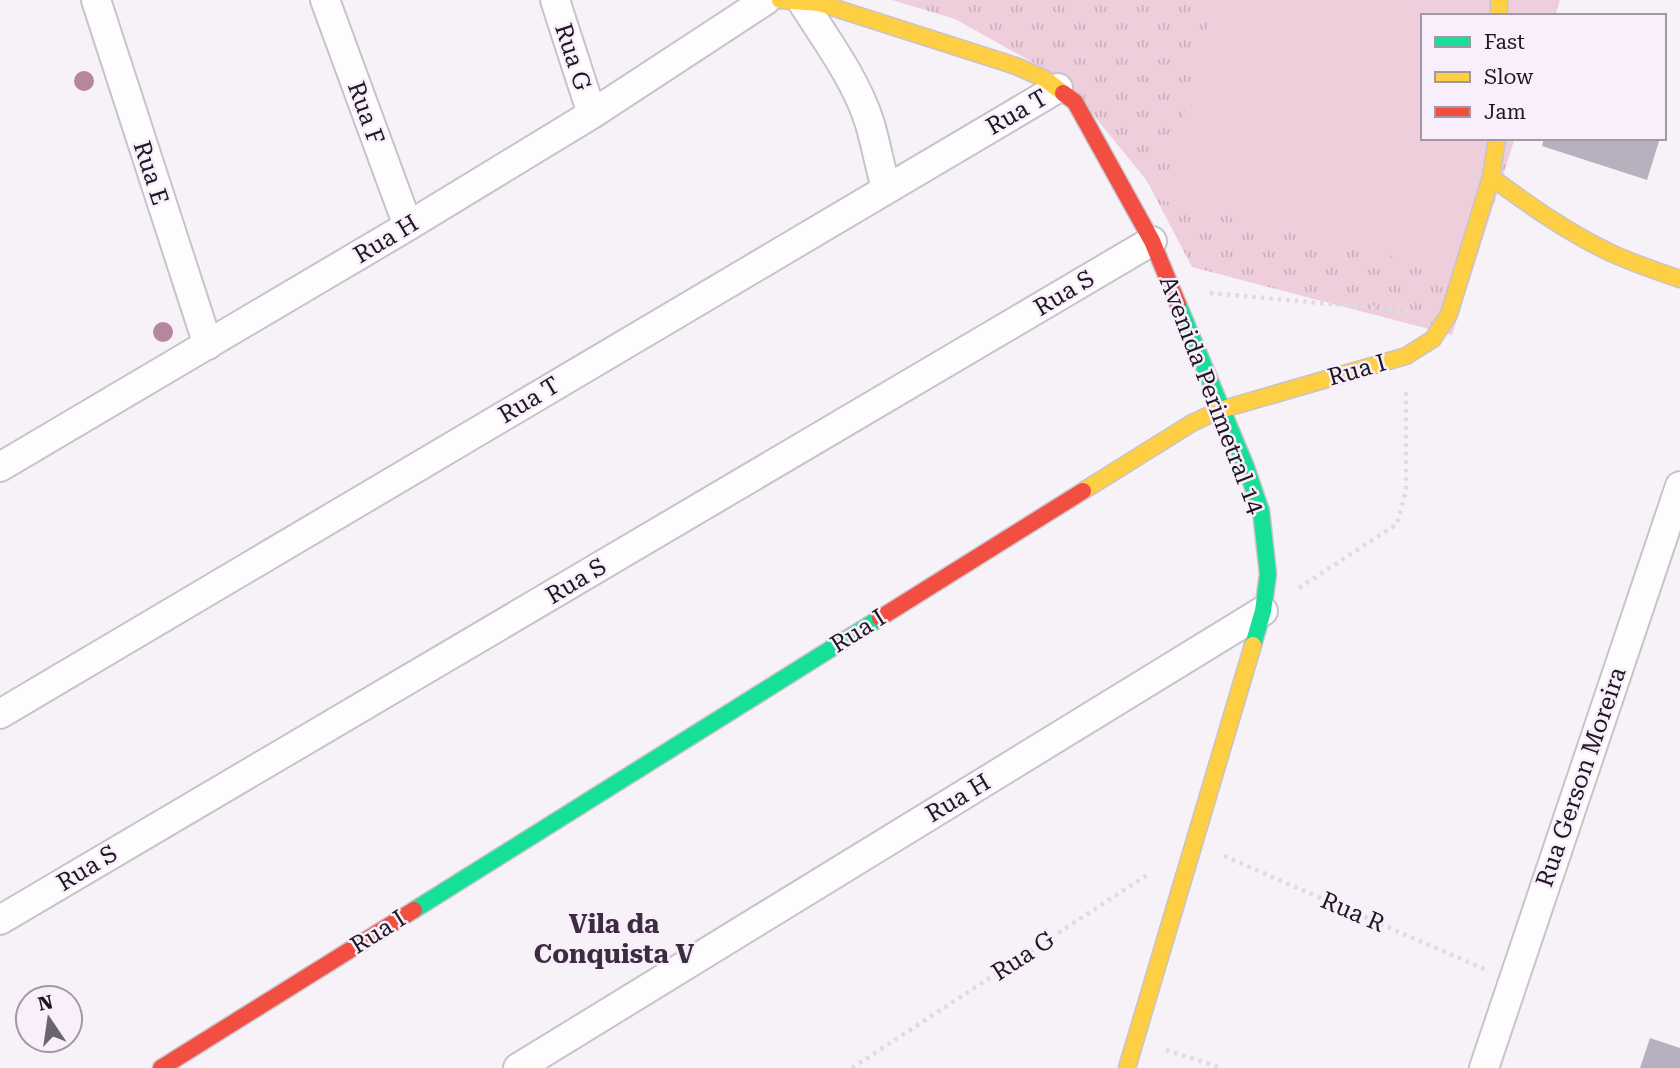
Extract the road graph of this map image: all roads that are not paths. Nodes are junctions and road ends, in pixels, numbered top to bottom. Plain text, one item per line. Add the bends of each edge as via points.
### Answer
1 (96, 0) edge
2 (325, 0) edge
3 (555, 0) edge
4 (766, 0) edge
5 (780, 0) edge
6 (801, 0) edge
7 (1058, 88) junction
8 (592, 114) junction
9 (1497, 140) edge
10 (1491, 177) junction
11 (886, 188) junction
12 (408, 226) junction
13 (1152, 241) junction
14 (1680, 279) edge
15 (208, 345) junction
16 (1220, 410) junction
17 (0, 467) edge
18 (1680, 486) edge
19 (1263, 611) junction
20 (0, 714) edge
21 (0, 920) edge
22 (161, 1068) edge
23 (518, 1068) edge
24 (1127, 1068) edge
25 (1484, 1068) edge

1 - 15 street, Rua E
2 - 12 street, Rua F
3 - 8 street, Rua G
4 - 8 street, Rua H
5 - 6 main road, Avenida Perimetral 14
6 - 7 main road, Avenida Perimetral 14 via 1016,66
6 - 11 street via 860,99
7 - 11 street, Rua T
7 - 13 main road, Avenida Perimetral 14 via 1075,102
8 - 12 street, Rua H
9 - 10 main road, Rua I
10 - 14 main road via 1589,242
10 - 16 main road, Rua I via 1449,314 1433,339 1406,356
11 - 20 street, Rua T
12 - 15 street, Rua H
13 - 16 main road, Avenida Perimetral 14
13 - 21 street, Rua S
15 - 17 street, Rua H
16 - 19 main road, Avenida Perimetral 14 via 1261,511 1268,573
16 - 22 main road, Rua I via 1139,455
18 - 25 street, Rua Gerson Moreira
19 - 23 street, Rua H
19 - 24 main road, Avenida Perimetral 14

